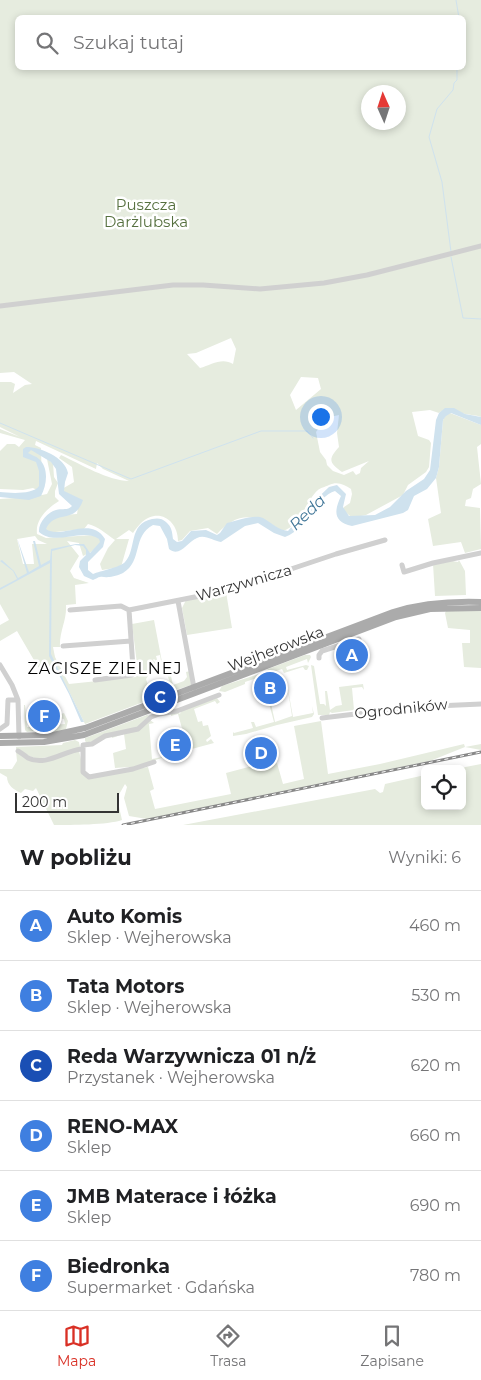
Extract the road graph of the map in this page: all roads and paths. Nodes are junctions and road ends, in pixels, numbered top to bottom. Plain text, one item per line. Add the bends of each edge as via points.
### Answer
1 (481, 246) edge
2 (0, 306) edge
3 (385, 540) dead end
4 (481, 553) edge
5 (402, 565) dead end
6 (178, 601) junction
7 (481, 602) edge
8 (481, 608) edge
9 (70, 610) dead end
10 (129, 610) junction
11 (359, 639) dead end
12 (131, 641) junction
13 (63, 646) dead end
14 (319, 658) dead end
15 (0, 665) edge
16 (95, 680) dead end
17 (194, 688) junction
18 (219, 695) dead end
19 (18, 700) junction
20 (481, 704) edge
21 (322, 718) dead end
22 (0, 729) edge
23 (85, 731) junction
24 (0, 736) edge
25 (19, 740) junction
26 (0, 743) edge
27 (82, 749) junction
28 (18, 751) dead end
29 (154, 762) dead end

1 - 2 street via 324,283 260,289 173,285
3 - 6 street, Warzywnicza via 225,591
4 - 5 street via 404,572
6 - 10 street, Warzywnicza
6 - 17 street
7 - 17 main road, Wejherowska via 444,602 409,607
8 - 23 main road, Wejherowska via 430,609 396,617
9 - 10 street, Warzywnicza via 121,606
10 - 12 street
11 - 14 street via 322,651
12 - 13 street
12 - 16 street via 132,675
15 - 19 street
17 - 23 main road, Wejherowska
18 - 27 street via 151,717 138,729 105,736 83,745
19 - 22 street via 8,700 7,724
19 - 25 street
20 - 21 street, Ogrodników via 414,707
23 - 25 main road
24 - 25 main road
25 - 26 main road
27 - 28 street via 57,758 37,760
27 - 29 street via 83,772 89,777 133,770

